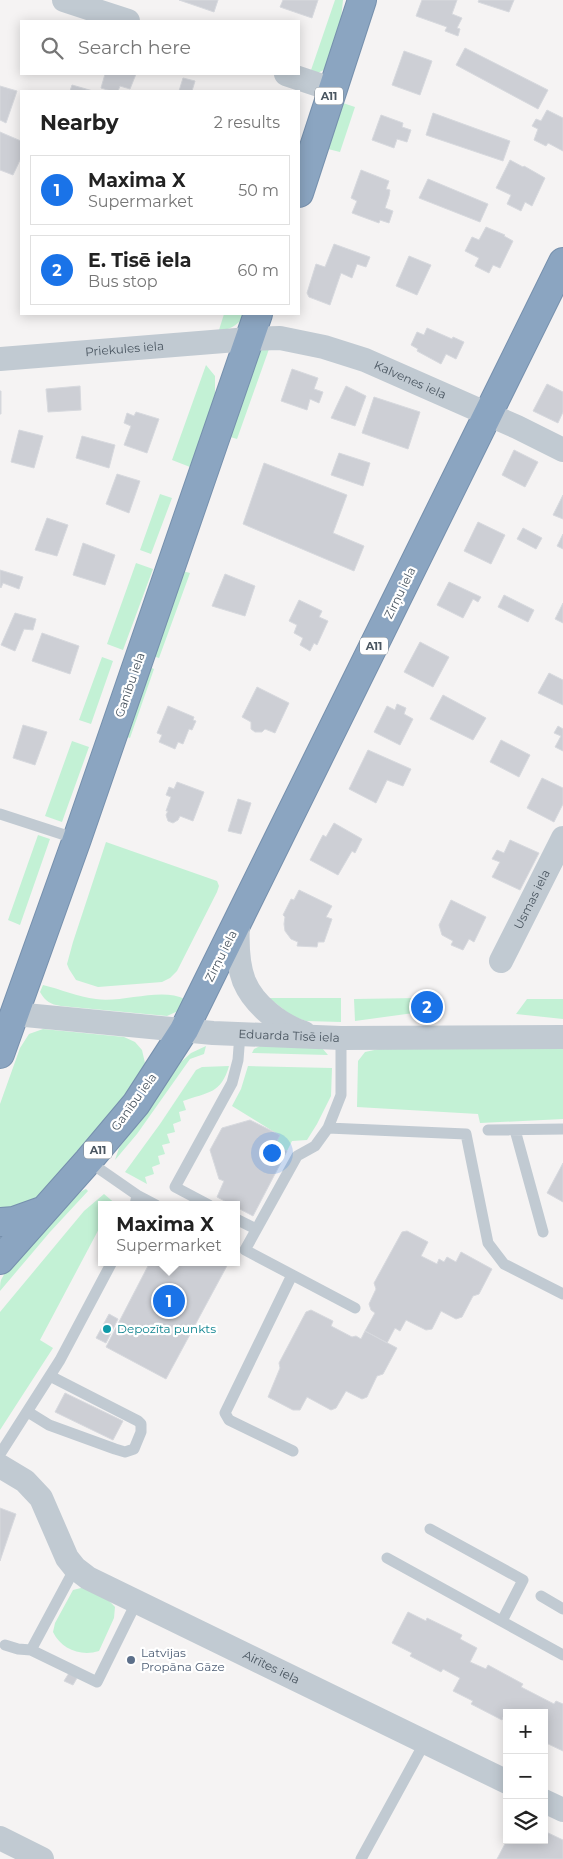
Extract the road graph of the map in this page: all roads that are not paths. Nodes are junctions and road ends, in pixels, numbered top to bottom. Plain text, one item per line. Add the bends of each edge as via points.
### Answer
1 (64, 0) edge
2 (362, 0) edge
3 (125, 20) edge
4 (289, 75) edge
5 (332, 89) junction
6 (300, 190) edge
7 (563, 262) edge
8 (253, 326) edge
9 (0, 359) edge
10 (487, 415) junction
11 (563, 450) edge
12 (0, 814) edge
13 (563, 838) edge
14 (77, 839) junction
15 (238, 922) junction
16 (501, 960) dead end
17 (15, 1014) junction
18 (184, 1030) junction
19 (240, 1034) junction
20 (563, 1036) edge
21 (316, 1037) junction
22 (341, 1038) junction
23 (0, 1054) edge
24 (328, 1128) junction
25 (563, 1128) edge
26 (488, 1130) dead end
27 (515, 1130) junction
28 (88, 1161) junction
29 (136, 1200) edge
30 (201, 1201) edge
31 (42, 1211) junction
32 (240, 1221) edge
33 (0, 1222) edge
34 (256, 1229) junction
35 (543, 1232) dead end
36 (241, 1248) edge
37 (0, 1260) edge
38 (110, 1266) edge
39 (292, 1275) junction
40 (563, 1294) edge
41 (356, 1308) dead end
42 (50, 1376) junction
43 (28, 1412) junction
44 (293, 1451) dead end
45 (0, 1454) edge
46 (0, 1466) edge
47 (430, 1529) dead end
48 (387, 1558) dead end
49 (75, 1568) junction
50 (541, 1596) dead end
51 (137, 1601) junction
52 (563, 1609) edge
53 (502, 1621) junction
54 (5, 1644) dead end
55 (31, 1650) junction
56 (563, 1655) edge
57 (425, 1742) junction
58 (503, 1780) edge
59 (548, 1803) edge
60 (563, 1810) edge
61 (0, 1838) edge
62 (42, 1859) edge
63 (361, 1859) edge

1 - 3 street
2 - 5 highway, A11
4 - 5 street
5 - 6 highway, A11
7 - 10 highway, Zirņu iela / A11
8 - 9 street, Priekules iela
8 - 10 street, Kalvenes iela via 280,338 364,360
8 - 14 highway, Ganību iela
10 - 11 street, Kalvenes iela
10 - 15 highway, Zirņu iela / A11
12 - 14 lane
13 - 16 street, Usmas iela
14 - 17 highway, Ganību iela
15 - 18 highway, Zirņu iela / A11
15 - 21 street via 240,968 255,999 276,1019
17 - 18 street, Eduarda Tisē iela
17 - 23 highway, Ganību iela
18 - 19 street, Eduarda Tisē iela
18 - 28 highway, Ganību iela / A11 via 136,1104
19 - 21 street, Eduarda Tisē iela
19 - 30 lane via 232,1083 175,1187
20 - 22 street, Eduarda Tisē iela
21 - 22 street, Eduarda Tisē iela
22 - 24 lane via 342,1095
24 - 34 lane via 315,1146 297,1156
24 - 40 lane via 466,1134 488,1243 504,1264
25 - 27 lane
26 - 27 lane
27 - 35 lane
28 - 29 lane
28 - 31 highway, Ganību iela / A11
31 - 33 highway via 14,1221
31 - 37 highway, Ganību iela / A11
32 - 34 lane
34 - 36 lane
36 - 39 lane
38 - 42 lane
39 - 41 lane
39 - 44 lane via 225,1413 229,1420
42 - 43 lane
42 - 43 lane via 141,1424 134,1449 125,1452 115,1449 49,1425
43 - 45 lane
46 - 49 street, Airītes iela via 25,1482 41,1498 67,1558
47 - 53 lane via 523,1580
48 - 53 lane
49 - 51 street, Airītes iela via 88,1578
49 - 55 lane
50 - 52 lane
51 - 55 lane via 97,1682
51 - 57 street, Airītes iela
53 - 56 lane
54 - 55 lane
57 - 58 street, Airītes iela
57 - 63 lane
59 - 60 street
61 - 62 street

